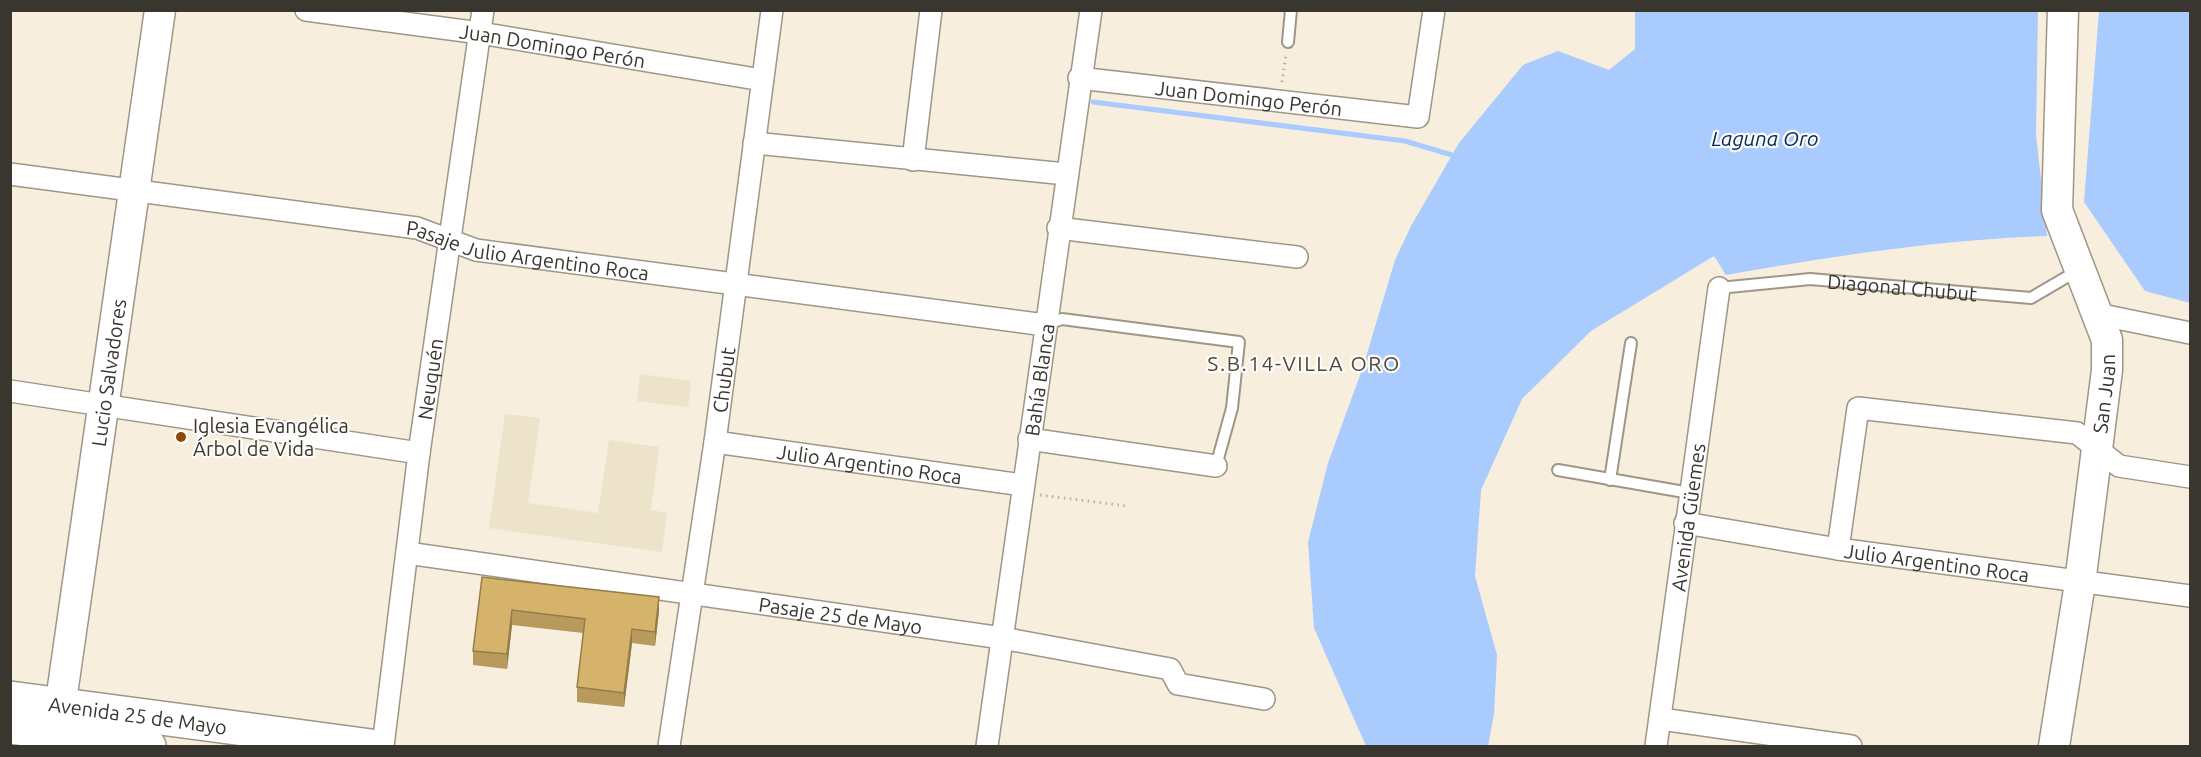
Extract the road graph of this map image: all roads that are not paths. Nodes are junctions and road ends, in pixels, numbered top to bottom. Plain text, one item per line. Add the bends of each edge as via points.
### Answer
1 (160, 10) edge
2 (306, 10) edge
3 (483, 10) edge
4 (772, 10) edge
5 (931, 10) edge
6 (1091, 10) edge
7 (1291, 10) edge
8 (1434, 10) edge
9 (2063, 10) edge
10 (480, 33) junction
11 (1288, 42) road end
12 (1079, 78) junction
13 (762, 80) junction
14 (754, 143) junction
15 (913, 160) junction
16 (10, 174) edge
17 (1066, 174) junction
18 (134, 192) junction
19 (1058, 228) junction
20 (451, 239) junction
21 (1297, 257) dead end
22 (2080, 270) junction
23 (734, 286) junction
24 (1719, 288) joint
25 (2097, 314) junction
26 (1045, 325) junction
27 (2190, 333) edge
28 (1631, 343) dead end
29 (10, 391) edge
30 (104, 405) junction
31 (1029, 439) junction
32 (716, 442) junction
33 (2098, 449) junction
34 (419, 453) junction
35 (1216, 466) joint
36 (1557, 470) dead end
37 (2190, 477) edge
38 (1610, 480) junction
39 (1023, 485) junction
40 (1690, 493) junction
41 (1685, 523) junction
42 (1838, 549) junction
43 (407, 553) junction
44 (2080, 583) junction
45 (691, 592) junction
46 (2190, 596) edge
47 (1002, 638) junction
48 (10, 698) edge
49 (1264, 699) dead end
50 (58, 719) junction
51 (1661, 719) junction
52 (10, 727) edge
53 (149, 747) edge
54 (371, 747) edge
55 (383, 747) edge
56 (669, 747) edge
57 (987, 747) edge
58 (1656, 747) edge
59 (1851, 747) edge
60 (2054, 747) edge

1 - 18 street, Lucio Salvadores
2 - 10 street, Juan Domingo Perón
3 - 10 street, Neuquén
4 - 13 street, Chubut
5 - 15 street
6 - 12 street, Bahía Blanca
7 - 11 lane
8 - 12 street, Juan Domingo Perón via 1418,117
9 - 22 street, San Juan via 2057,210
10 - 13 street, Juan Domingo Perón
10 - 20 street, Neuquén
12 - 17 street, Bahía Blanca
13 - 14 street, Chubut
14 - 15 street
14 - 23 street, Chubut
15 - 17 street
16 - 18 street, Pasaje Julio Argentino Roca
17 - 19 street, Bahía Blanca
18 - 20 street, Pasaje Julio Argentino Roca via 417,228
18 - 30 street, Lucio Salvadores
19 - 21 street
19 - 26 street, Bahía Blanca
20 - 23 street, Pasaje Julio Argentino Roca via 476,250
20 - 34 street, Neuquén
22 - 24 lane, Diagonal Chubut via 2031,298 1810,279
22 - 25 street, San Juan
23 - 26 street, Pasaje Julio Argentino Roca
23 - 32 street, Chubut
24 - 40 street, Avenida Güemes
25 - 27 street
25 - 33 street, San Juan via 2107,340 2108,370
26 - 31 street, Bahía Blanca
26 - 35 lane via 1062,319 1239,342 1232,408
28 - 38 lane
29 - 30 street
30 - 34 street
30 - 50 street, Lucio Salvadores
31 - 35 street
31 - 39 street, Bahía Blanca
32 - 39 street, Julio Argentino Roca
32 - 45 street, Chubut
33 - 37 street via 2119,466
33 - 42 street via 2077,432 1858,408
33 - 44 street, San Juan
34 - 43 street, Neuquén
36 - 38 lane
38 - 40 lane
39 - 47 street, Bahía Blanca
40 - 41 street, Avenida Güemes
41 - 42 street, Julio Argentino Roca
41 - 51 street, Avenida Güemes
42 - 44 street, Julio Argentino Roca
43 - 45 street, Pasaje 25 de Mayo
43 - 55 street, Neuquén
44 - 46 street, Julio Argentino Roca
44 - 60 street, San Juan
45 - 47 street, Pasaje 25 de Mayo
45 - 56 street, Chubut
47 - 49 street, Pasaje 25 de Mayo via 1170,669 1178,684
47 - 57 street, Bahía Blanca
48 - 50 main road, Avenida 25 de Mayo
50 - 52 main road, Avenida 25 de Mayo
50 - 53 main road, Avenida 25 de Mayo
50 - 54 main road, Avenida 25 de Mayo
51 - 58 street, Avenida Güemes
51 - 59 street

